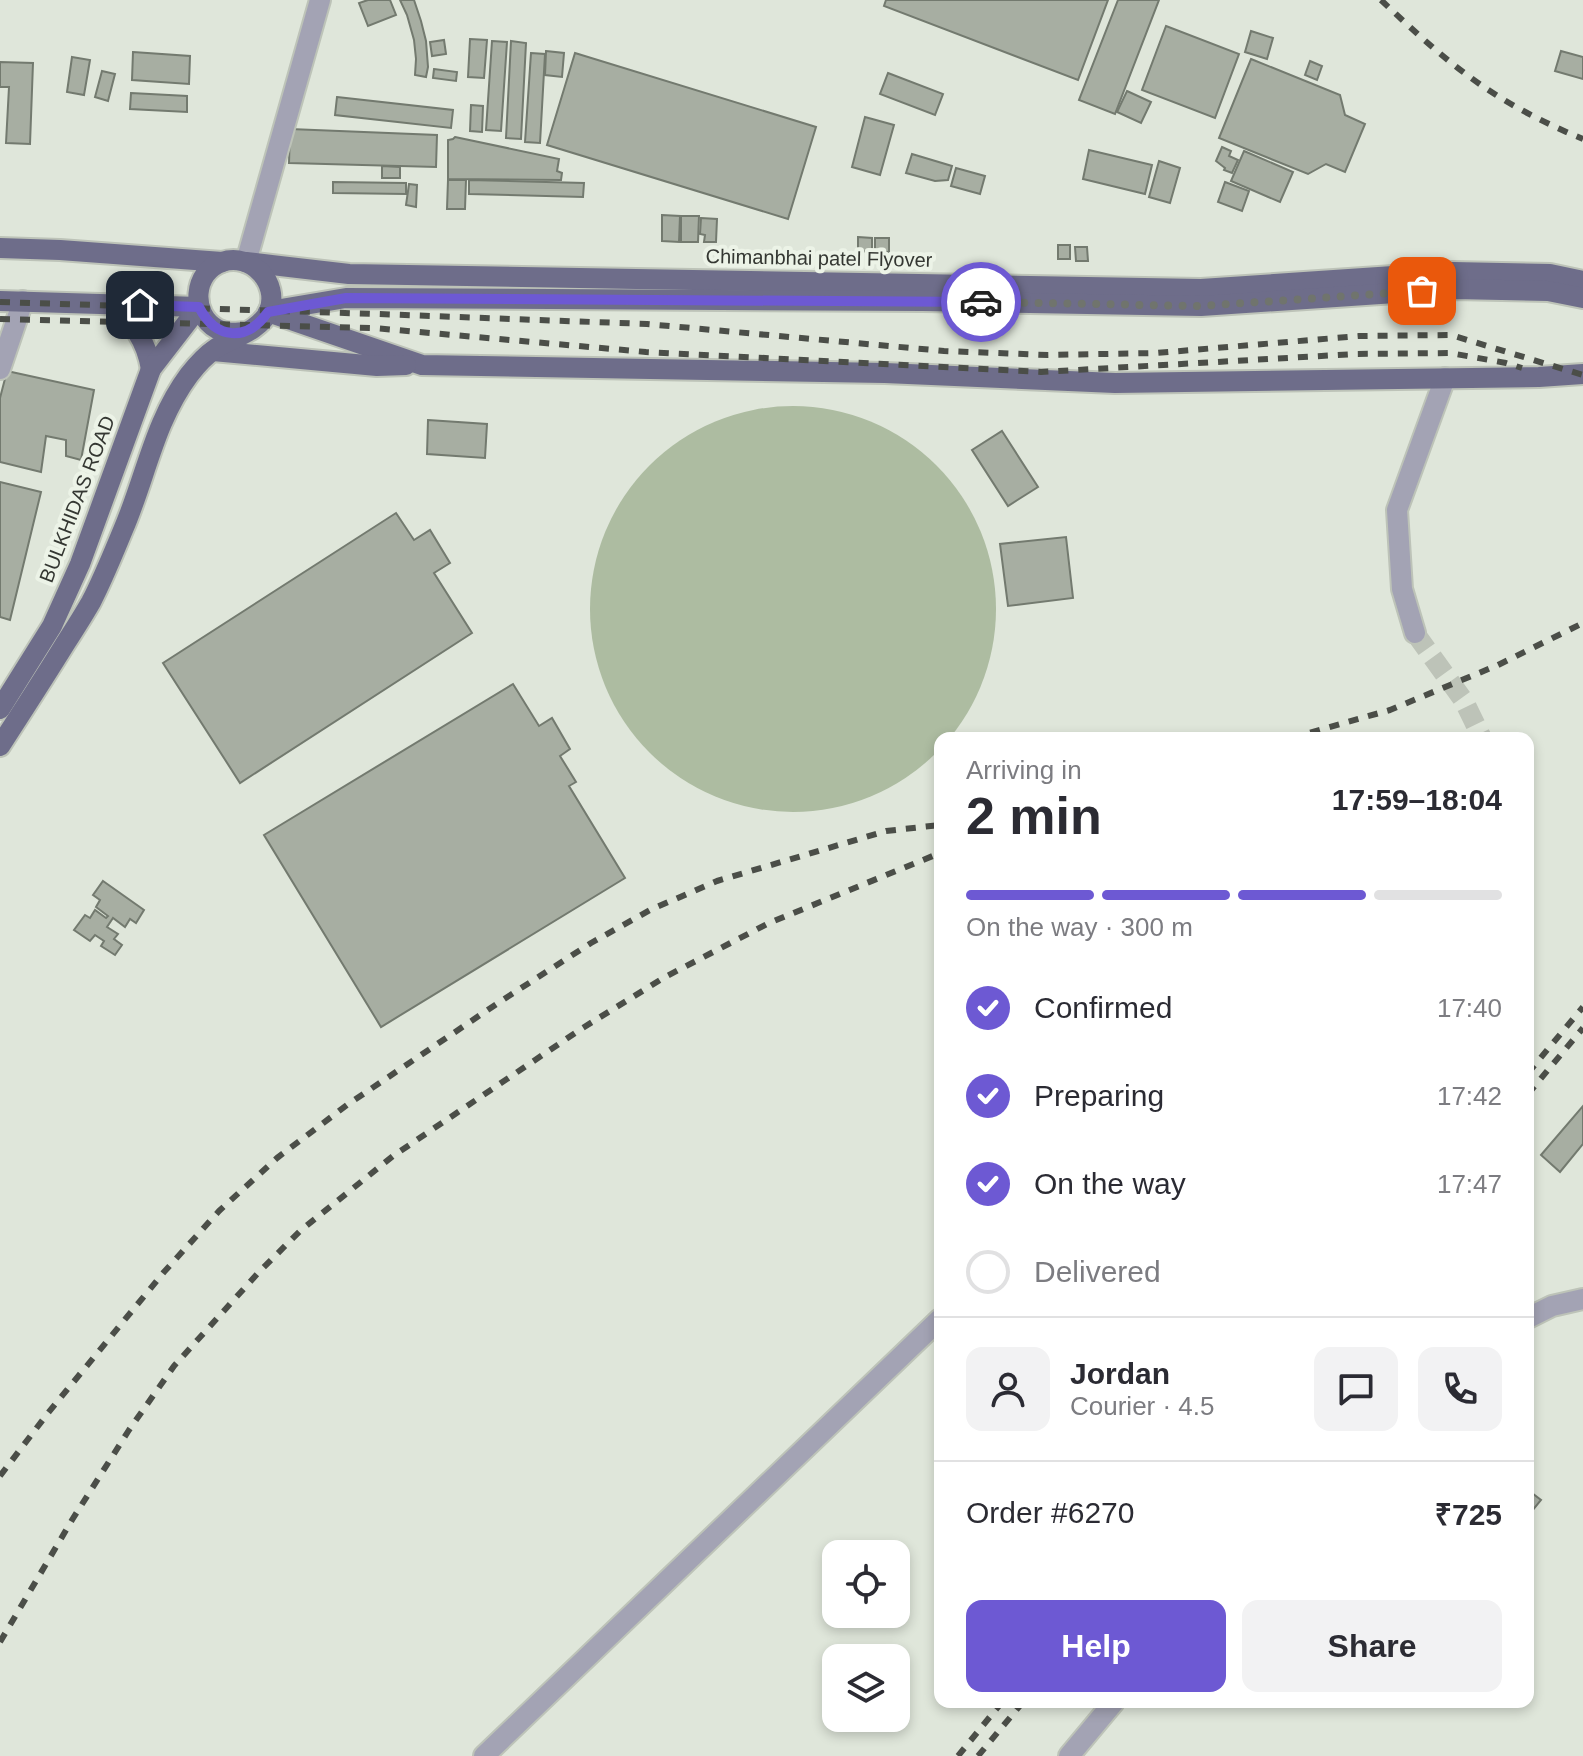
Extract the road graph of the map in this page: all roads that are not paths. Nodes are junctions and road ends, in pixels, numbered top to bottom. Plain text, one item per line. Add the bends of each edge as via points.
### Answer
1 (320, 0) edge
2 (0, 248) edge
3 (222, 262) junction
4 (246, 262) junction
5 (1583, 281) edge
6 (1583, 298) edge
7 (0, 301) edge
8 (23, 301) junction
9 (111, 304) junction
10 (199, 307) junction
11 (268, 312) junction
12 (6, 332) edge
13 (246, 332) junction
14 (213, 351) junction
15 (422, 365) junction
16 (0, 369) edge
17 (151, 369) junction
18 (1583, 374) edge
19 (1445, 378) junction
20 (1415, 633) tunnel mouth
21 (0, 709) edge
22 (0, 746) edge
23 (1583, 1299) edge
24 (1534, 1315) edge
25 (934, 1325) edge
26 (1109, 1708) edge
27 (484, 1756) edge
28 (1069, 1756) edge

1 - 4 street
2 - 3 main road
3 - 4 main road
3 - 10 main road via 201,280
4 - 5 main road, Chimanbhai patel Flyover via 349,274 1201,289 1453,272 1550,274
4 - 11 main road via 268,282
6 - 11 main road, Chimanbhai patel Flyover via 1548,291 1454,289 1201,306 346,298
7 - 8 main road
8 - 9 main road
8 - 12 street
9 - 10 main road
9 - 17 main road via 143,340
10 - 13 main road via 217,329
10 - 17 main road, BULKHIDAS ROAD
11 - 13 main road
11 - 15 main road
12 - 16 street
13 - 14 main road
14 - 15 main road via 377,366
14 - 22 main road via 190,374 158,428 125,527 90,603
15 - 19 main road via 885,373 1115,383
17 - 21 main road, BULKHIDAS ROAD via 80,564 52,626
18 - 19 main road
19 - 20 street via 1397,510 1402,589
23 - 24 street
25 - 27 street
26 - 28 street

